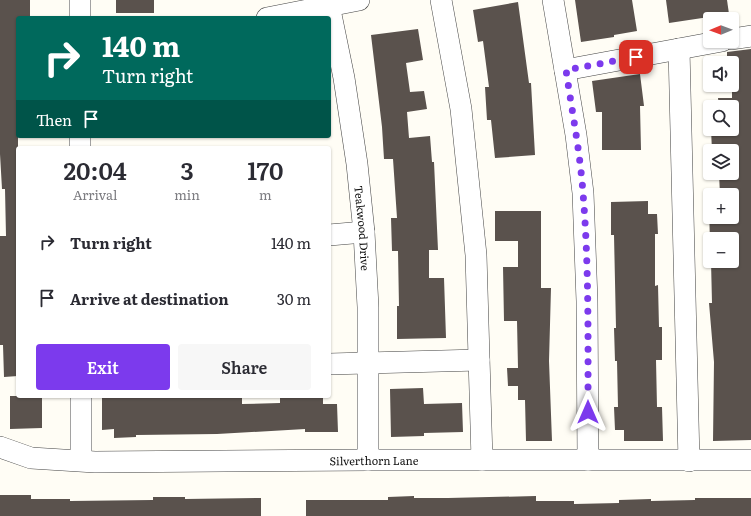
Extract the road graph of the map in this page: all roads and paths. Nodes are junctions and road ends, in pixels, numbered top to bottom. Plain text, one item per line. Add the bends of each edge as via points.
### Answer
1 (80, 0) edge
2 (359, 0) edge
3 (441, 0) edge
4 (553, 0) edge
5 (328, 3) edge
6 (80, 16) edge
7 (275, 16) edge
8 (331, 16) edge
9 (331, 17) edge
10 (751, 36) edge
11 (739, 38) edge
12 (703, 45) edge
13 (679, 49) junction
14 (566, 70) junction
15 (364, 232) junction
16 (331, 235) edge
17 (479, 360) junction
18 (331, 364) edge
19 (368, 364) junction
20 (81, 398) edge
21 (0, 447) edge
22 (81, 460) junction
23 (368, 460) junction
24 (482, 460) junction
25 (588, 460) junction
26 (751, 460) edge
27 (689, 461) junction

1 - 6 street
2 - 5 street
3 - 17 street via 462,116 476,255
4 - 14 street
5 - 7 street
5 - 8 street, Teakwood Drive
9 - 15 street, Teakwood Drive via 344,78
10 - 11 street
12 - 13 street
13 - 14 street
13 - 27 street
14 - 25 street via 583,193
15 - 16 street
15 - 19 street, Teakwood Drive
17 - 19 street
17 - 24 street
18 - 19 street
19 - 23 street, Teakwood Drive
20 - 22 street
21 - 22 street, Silverthorn Lane via 31,458
22 - 23 street, Silverthorn Lane
23 - 24 street, Silverthorn Lane
24 - 25 street, Silverthorn Lane
25 - 27 street, Silverthorn Lane
26 - 27 street, Silverthorn Lane

